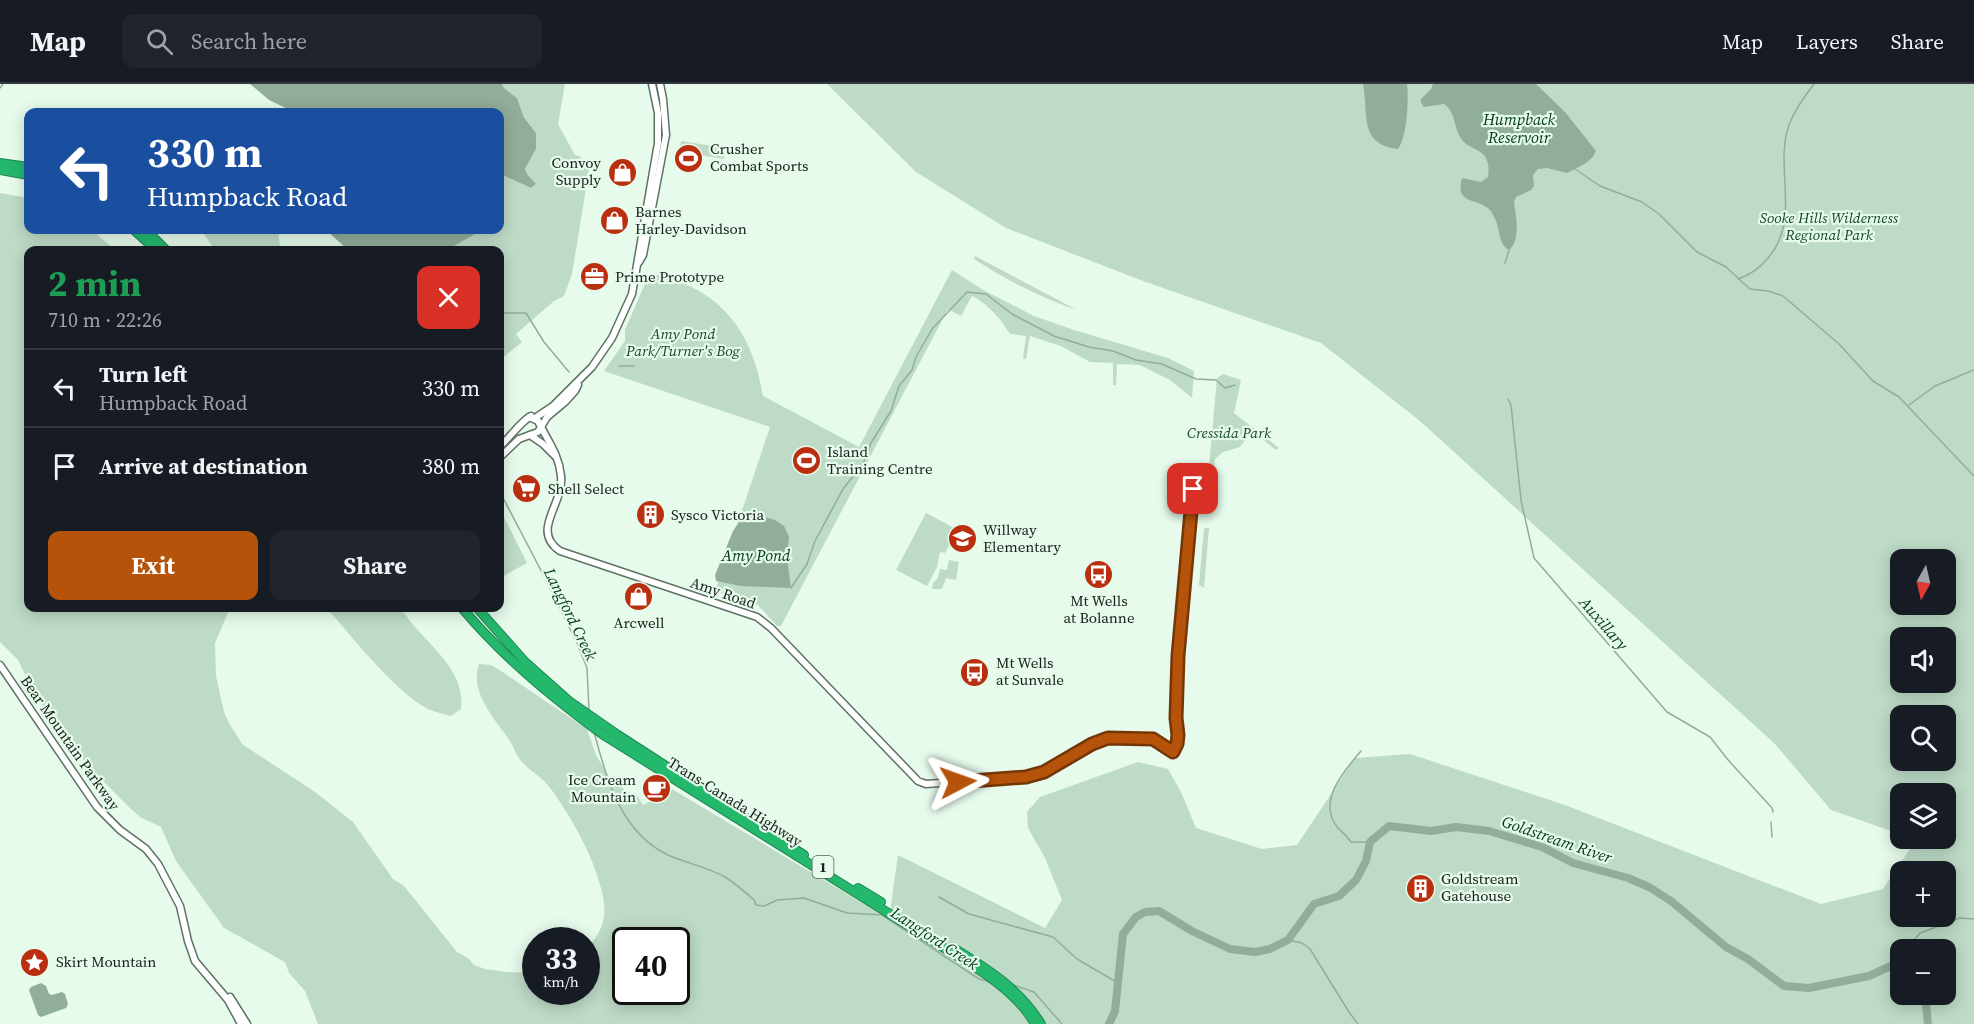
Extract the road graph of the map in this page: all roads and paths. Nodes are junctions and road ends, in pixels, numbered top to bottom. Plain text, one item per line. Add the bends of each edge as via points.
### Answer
1 (652, 84) edge
2 (660, 84) edge
3 (0, 163) edge
4 (24, 166) edge
5 (0, 170) edge
6 (24, 174) edge
7 (138, 234) edge
8 (150, 234) edge
9 (152, 246) edge
10 (162, 246) edge
11 (638, 265) junction
12 (579, 382) junction
13 (532, 418) junction
14 (523, 422) junction
15 (540, 428) junction
16 (532, 436) junction
17 (504, 442) edge
18 (504, 453) edge
19 (556, 457) junction
20 (1193, 489) dead end
21 (466, 612) edge
22 (481, 612) edge
23 (0, 665) edge
24 (595, 720) junction
25 (1178, 735) junction
26 (1158, 741) junction
27 (696, 793) junction
28 (192, 953) junction
29 (241, 1024) edge
30 (247, 1024) edge
31 (1035, 1024) edge
32 (1041, 1024) edge

1 - 11 street via 658,112 658,144
2 - 11 street via 666,122 664,151
3 - 4 highway
5 - 6 highway
7 - 9 highway
8 - 10 highway
11 - 12 street via 632,294 617,329
12 - 13 street
12 - 15 street
13 - 14 street
13 - 15 street
14 - 16 street via 523,431
14 - 17 street
15 - 16 street
15 - 19 street, Amy Road via 554,447
16 - 18 street via 519,438
16 - 19 street
19 - 26 street, Amy Road via 561,479 547,530 553,546 757,617 918,781 929,784 1026,777 1044,772 1100,741
20 - 25 street via 1178,656
21 - 27 highway, Trans-Canada Highway / 1 via 498,648 552,696 602,734
22 - 24 highway, Trans-Canada Highway / 1 via 525,662
23 - 28 street, Bear Mountain Parkway via 98,807 158,864 180,906
24 - 27 highway
24 - 32 highway, Trans-Canada Highway / 1 via 996,975 1020,995
25 - 26 street via 1171,742
25 - 26 street via 1173,752
27 - 31 highway, Trans-Canada Highway / 1 via 981,971 1008,992
28 - 29 street, Bear Mountain Parkway
28 - 30 street, Bear Mountain Parkway via 227,992

